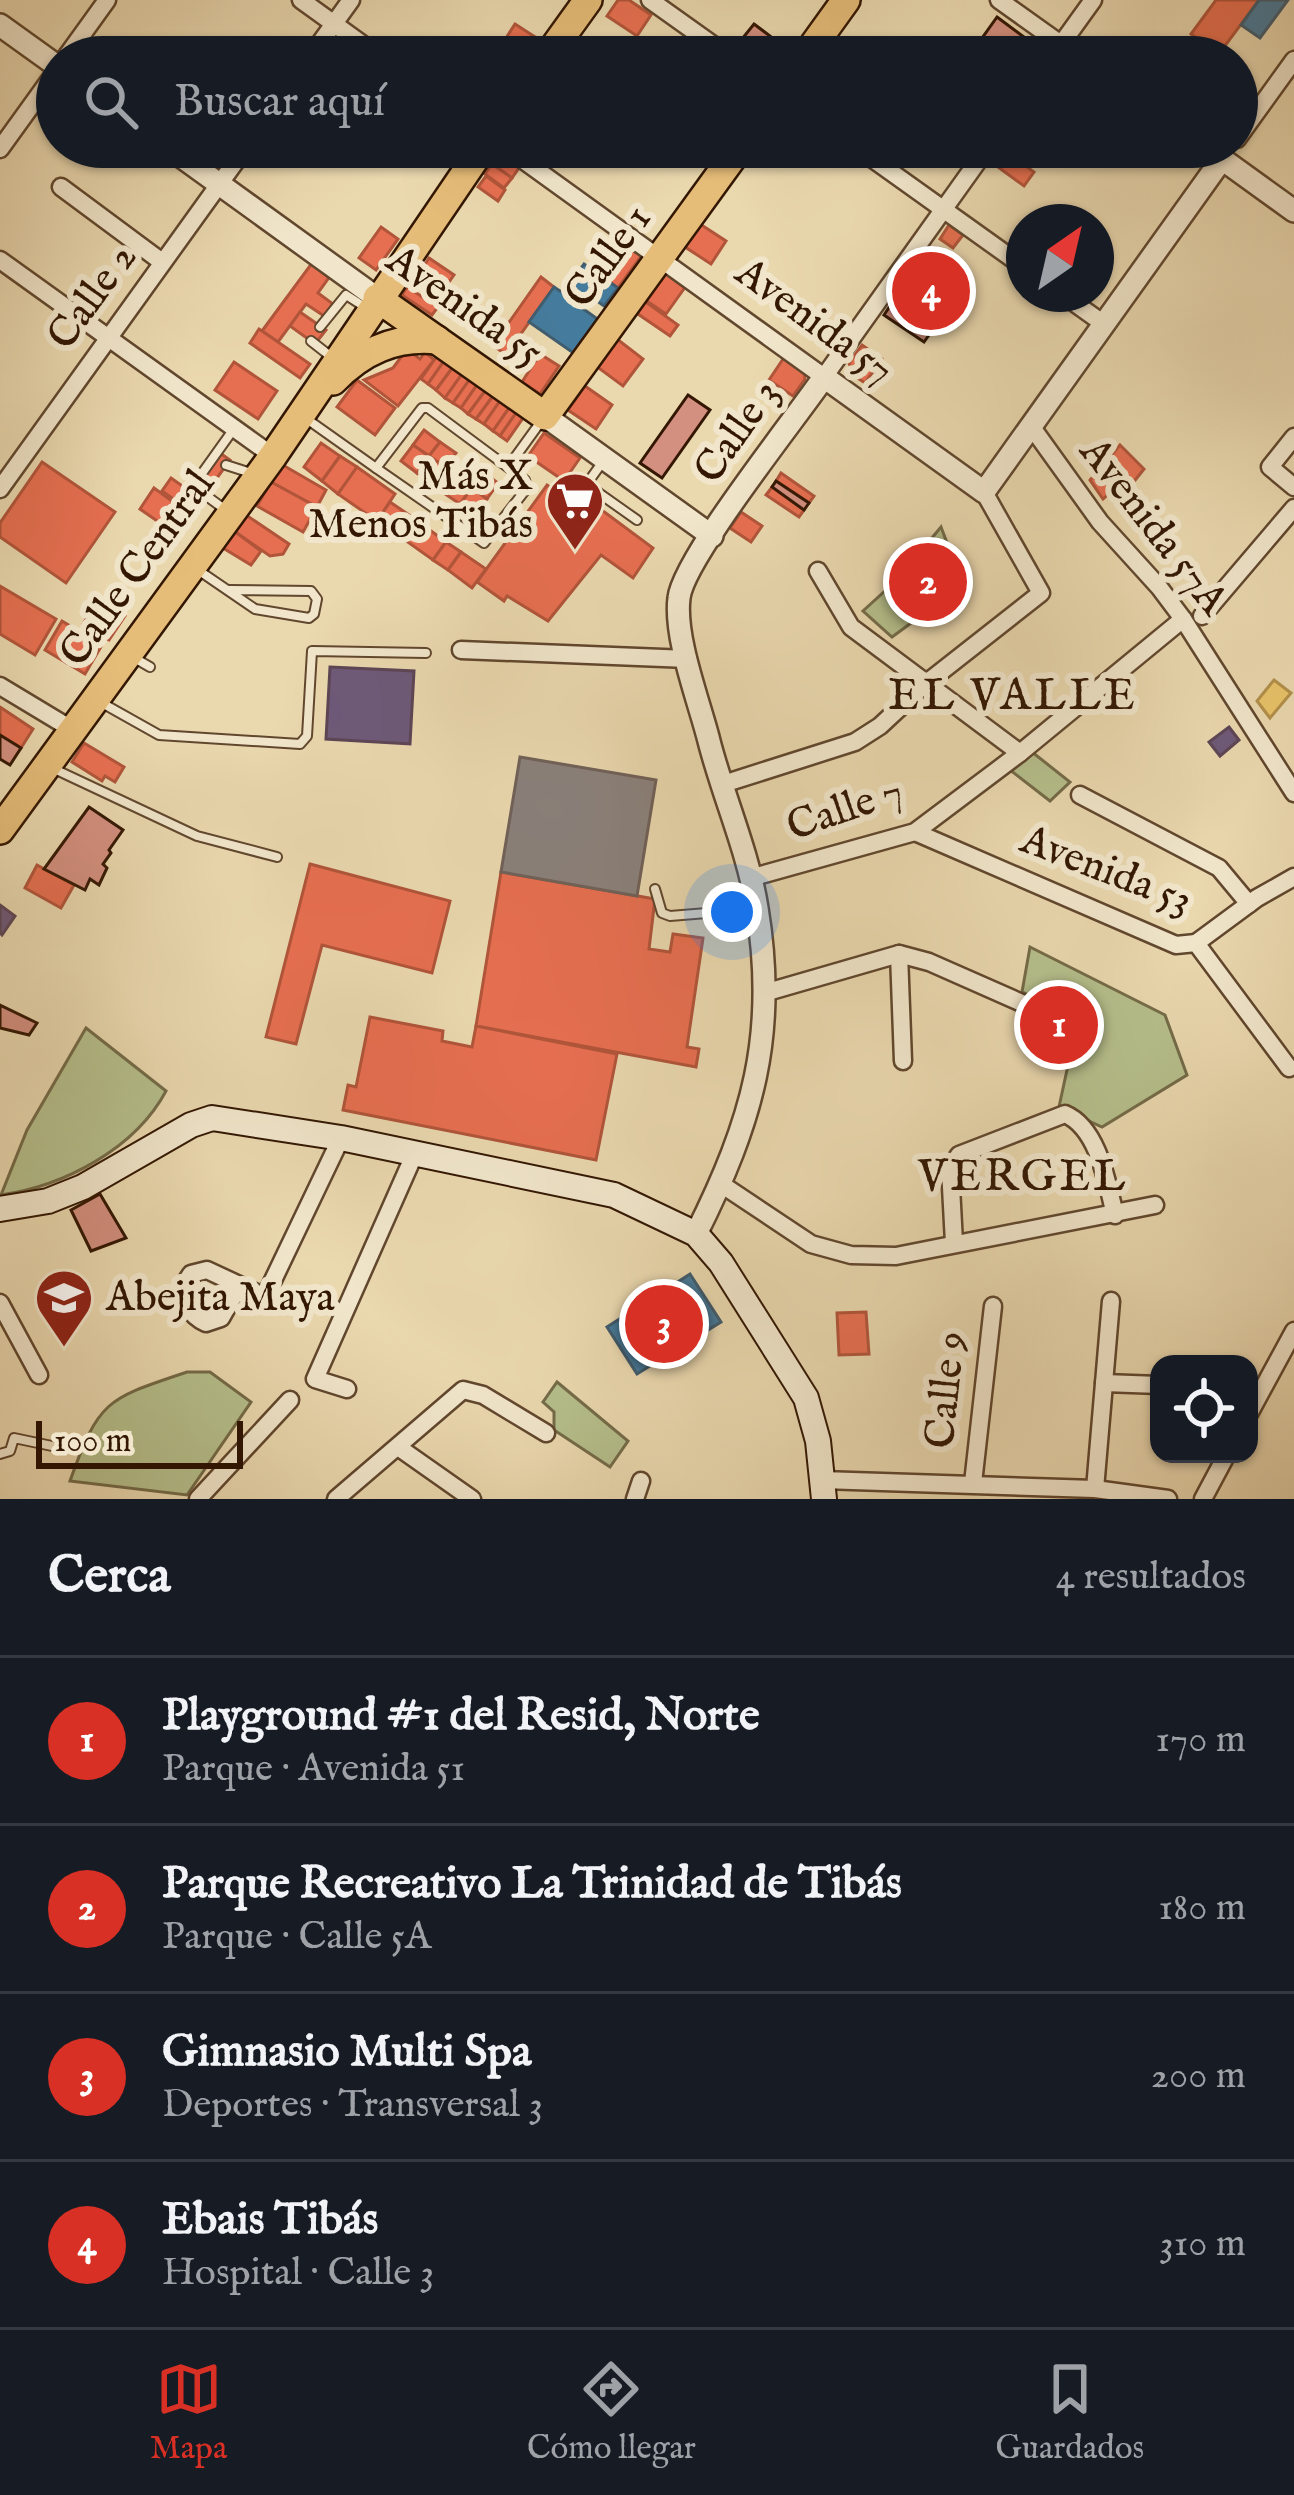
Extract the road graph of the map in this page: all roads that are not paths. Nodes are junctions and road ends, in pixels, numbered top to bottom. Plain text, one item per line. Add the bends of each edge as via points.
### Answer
1 (107, 0) edge
2 (301, 0) edge
3 (351, 0) edge
4 (588, 0) edge
5 (650, 0) edge
6 (847, 0) edge
7 (999, 0) edge
8 (1093, 0) edge
9 (334, 24) junction
10 (0, 25) edge
11 (81, 36) edge
12 (325, 36) edge
13 (351, 36) edge
14 (562, 36) edge
15 (701, 36) edge
16 (821, 36) edge
17 (1040, 36) edge
18 (1068, 36) edge
19 (36, 52) edge
20 (1294, 60) edge
21 (36, 98) edge
22 (1258, 110) edge
23 (0, 149) edge
24 (197, 168) edge
25 (231, 168) edge
26 (468, 168) edge
27 (534, 168) edge
28 (725, 168) edge
29 (886, 168) edge
30 (973, 168) edge
31 (1209, 168) edge
32 (1241, 168) edge
33 (219, 184) junction
34 (61, 187) dead end
35 (944, 209) junction
36 (1294, 211) edge
37 (1006, 254) edge
38 (660, 259) junction
39 (0, 260) edge
40 (163, 262) junction
41 (373, 304) junction
42 (1087, 312) edge
43 (1104, 324) junction
44 (320, 327) dead end
45 (108, 338) junction
46 (310, 340) dead end
47 (438, 340) junction
48 (335, 360) junction
49 (824, 377) junction
50 (301, 415) junction
51 (545, 416) junction
52 (1031, 426) junction
53 (233, 428) junction
54 (1294, 437) edge
55 (604, 459) junction
56 (226, 466) dead end
57 (266, 466) junction
58 (508, 467) junction
59 (376, 468) junction
60 (586, 484) junction
61 (1294, 487) edge
62 (0, 488) edge
63 (984, 492) junction
64 (576, 499) dead end
65 (1294, 508) edge
66 (231, 513) junction
67 (638, 520) dead end
68 (712, 536) junction
69 (192, 566) junction
70 (818, 571) dead end
71 (229, 590) junction
72 (1202, 616) dead end
73 (1183, 619) junction
74 (461, 650) dead end
75 (426, 653) dead end
76 (688, 659) junction
77 (924, 685) junction
78 (0, 686) edge
79 (96, 698) junction
80 (73, 730) junction
81 (1020, 753) junction
82 (1294, 758) edge
83 (47, 765) junction
84 (1281, 775) junction
85 (721, 785) junction
86 (1294, 793) edge
87 (1080, 795) dead end
88 (0, 830) edge
89 (915, 832) junction
90 (277, 857) dead end
91 (1294, 877) edge
92 (750, 878) junction
93 (655, 889) dead end
94 (1249, 904) junction
95 (758, 909) junction
96 (1196, 944) junction
97 (899, 954) junction
98 (764, 993) junction
99 (1040, 1011) dead end
100 (903, 1061) dead end
101 (1288, 1068) dead end
102 (341, 1138) junction
103 (415, 1153) junction
104 (721, 1184) junction
105 (1155, 1205) dead end
106 (0, 1209) edge
107 (1114, 1215) junction
108 (696, 1234) junction
109 (954, 1243) junction
110 (239, 1286) dead end
111 (1112, 1300) dead end
112 (0, 1303) edge
113 (993, 1306) dead end
114 (1294, 1331) edge
115 (39, 1375) dead end
116 (1104, 1383) junction
117 (1150, 1385) edge
118 (347, 1389) dead end
119 (1258, 1397) edge
120 (290, 1400) dead end
121 (546, 1433) dead end
122 (52, 1446) dead end
123 (398, 1448) junction
124 (0, 1454) edge
125 (1222, 1463) edge
126 (973, 1483) junction
127 (823, 1489) edge
128 (1095, 1489) junction
129 (198, 1499) edge
130 (336, 1499) edge
131 (472, 1499) edge
132 (1168, 1499) edge
133 (1203, 1499) edge

1 - 11 street
2 - 9 street
3 - 9 street
4 - 14 main road
5 - 15 street
6 - 16 main road
7 - 17 street
8 - 18 street
9 - 12 street
9 - 13 street
10 - 19 street
20 - 22 street
21 - 23 street
24 - 33 street, Avenida 55
25 - 33 street, Calle 2
26 - 41 main road, Calle Central
27 - 38 street, Avenida 57
28 - 38 main road, Calle 1
29 - 35 street
30 - 35 street, Calle 3
31 - 43 street
32 - 36 street
33 - 40 street, Calle 2
33 - 41 street, Avenida 55
34 - 40 street
35 - 37 street
35 - 49 street, Calle 3
38 - 49 street, Avenida 57
38 - 51 main road, Calle 1
39 - 45 street
40 - 45 street, Calle 2
41 - 44 lane via 346,295
41 - 47 main road, Avenida 55
41 - 48 main road, Calle Central
42 - 43 street
43 - 52 street
45 - 53 street
45 - 62 street, Calle 2
46 - 48 lane
47 - 50 main road, Calle Central via 369,351
47 - 51 main road, Avenida 55
48 - 50 main road, Calle Central
49 - 63 street, Avenida 57
49 - 68 street, Calle 3
50 - 57 main road, Calle Central
50 - 59 lane
51 - 55 street, Avenida 55
51 - 58 lane
52 - 63 street
52 - 73 street, Avenida 57A
53 - 57 street
53 - 66 lane via 193,486
54 - 61 street via 1270,467
55 - 60 lane
55 - 68 street, Avenida 55
56 - 57 lane
57 - 66 main road, Calle Central
58 - 59 lane via 425,407
58 - 59 lane via 527,488 484,543
60 - 64 lane
60 - 67 lane
63 - 77 street, Avenida 57 via 1041,592
65 - 72 street
66 - 69 main road, Calle Central
68 - 76 street, Calle 3 via 679,598
69 - 71 lane
69 - 79 main road, Calle Central via 139,661
70 - 77 street via 850,627
71 - 71 lane via 262,612 310,617 317,599 311,591
73 - 81 street, Calle 7
73 - 84 street, Avenida 57A
74 - 76 street
75 - 79 lane via 311,651 307,736 300,744 158,735
76 - 85 street, Calle 3
77 - 81 street
77 - 85 street via 855,742
78 - 80 street
79 - 80 main road, Calle Central
80 - 83 main road, Calle Central
81 - 89 street, Calle 7
82 - 84 street
83 - 88 main road, Calle Central
83 - 90 lane via 196,836
84 - 86 street, Avenida 57A
85 - 92 street, Calle 3
87 - 94 street via 1219,868
89 - 92 street, Calle 7
89 - 96 street, Avenida 53 via 1176,946
91 - 94 street
92 - 95 street, Calle 3
93 - 95 lane via 662,914 670,916
94 - 96 street
95 - 98 street, Calle 3
96 - 101 street, Avenida 53
97 - 98 street
97 - 99 street
97 - 100 street
98 - 104 street, Calle 3 via 752,1102
102 - 103 main road
102 - 106 main road via 212,1118 83,1187
102 - 110 street via 265,1298
103 - 108 main road via 614,1195
103 - 118 street via 315,1379
104 - 108 street, Calle 3
104 - 109 street via 811,1244 851,1255 896,1256
105 - 107 street
107 - 109 street
107 - 109 street via 1100,1160 1080,1122 1065,1114 959,1155 950,1168
108 - 127 main road via 806,1398
111 - 116 street
112 - 115 street
113 - 126 street, Calle 9
114 - 119 street
116 - 117 street
116 - 128 street
120 - 129 street
121 - 123 street via 472,1389
122 - 124 lane via 14,1438
123 - 130 street
123 - 131 street
125 - 133 street
126 - 127 street
126 - 128 street
128 - 132 street

